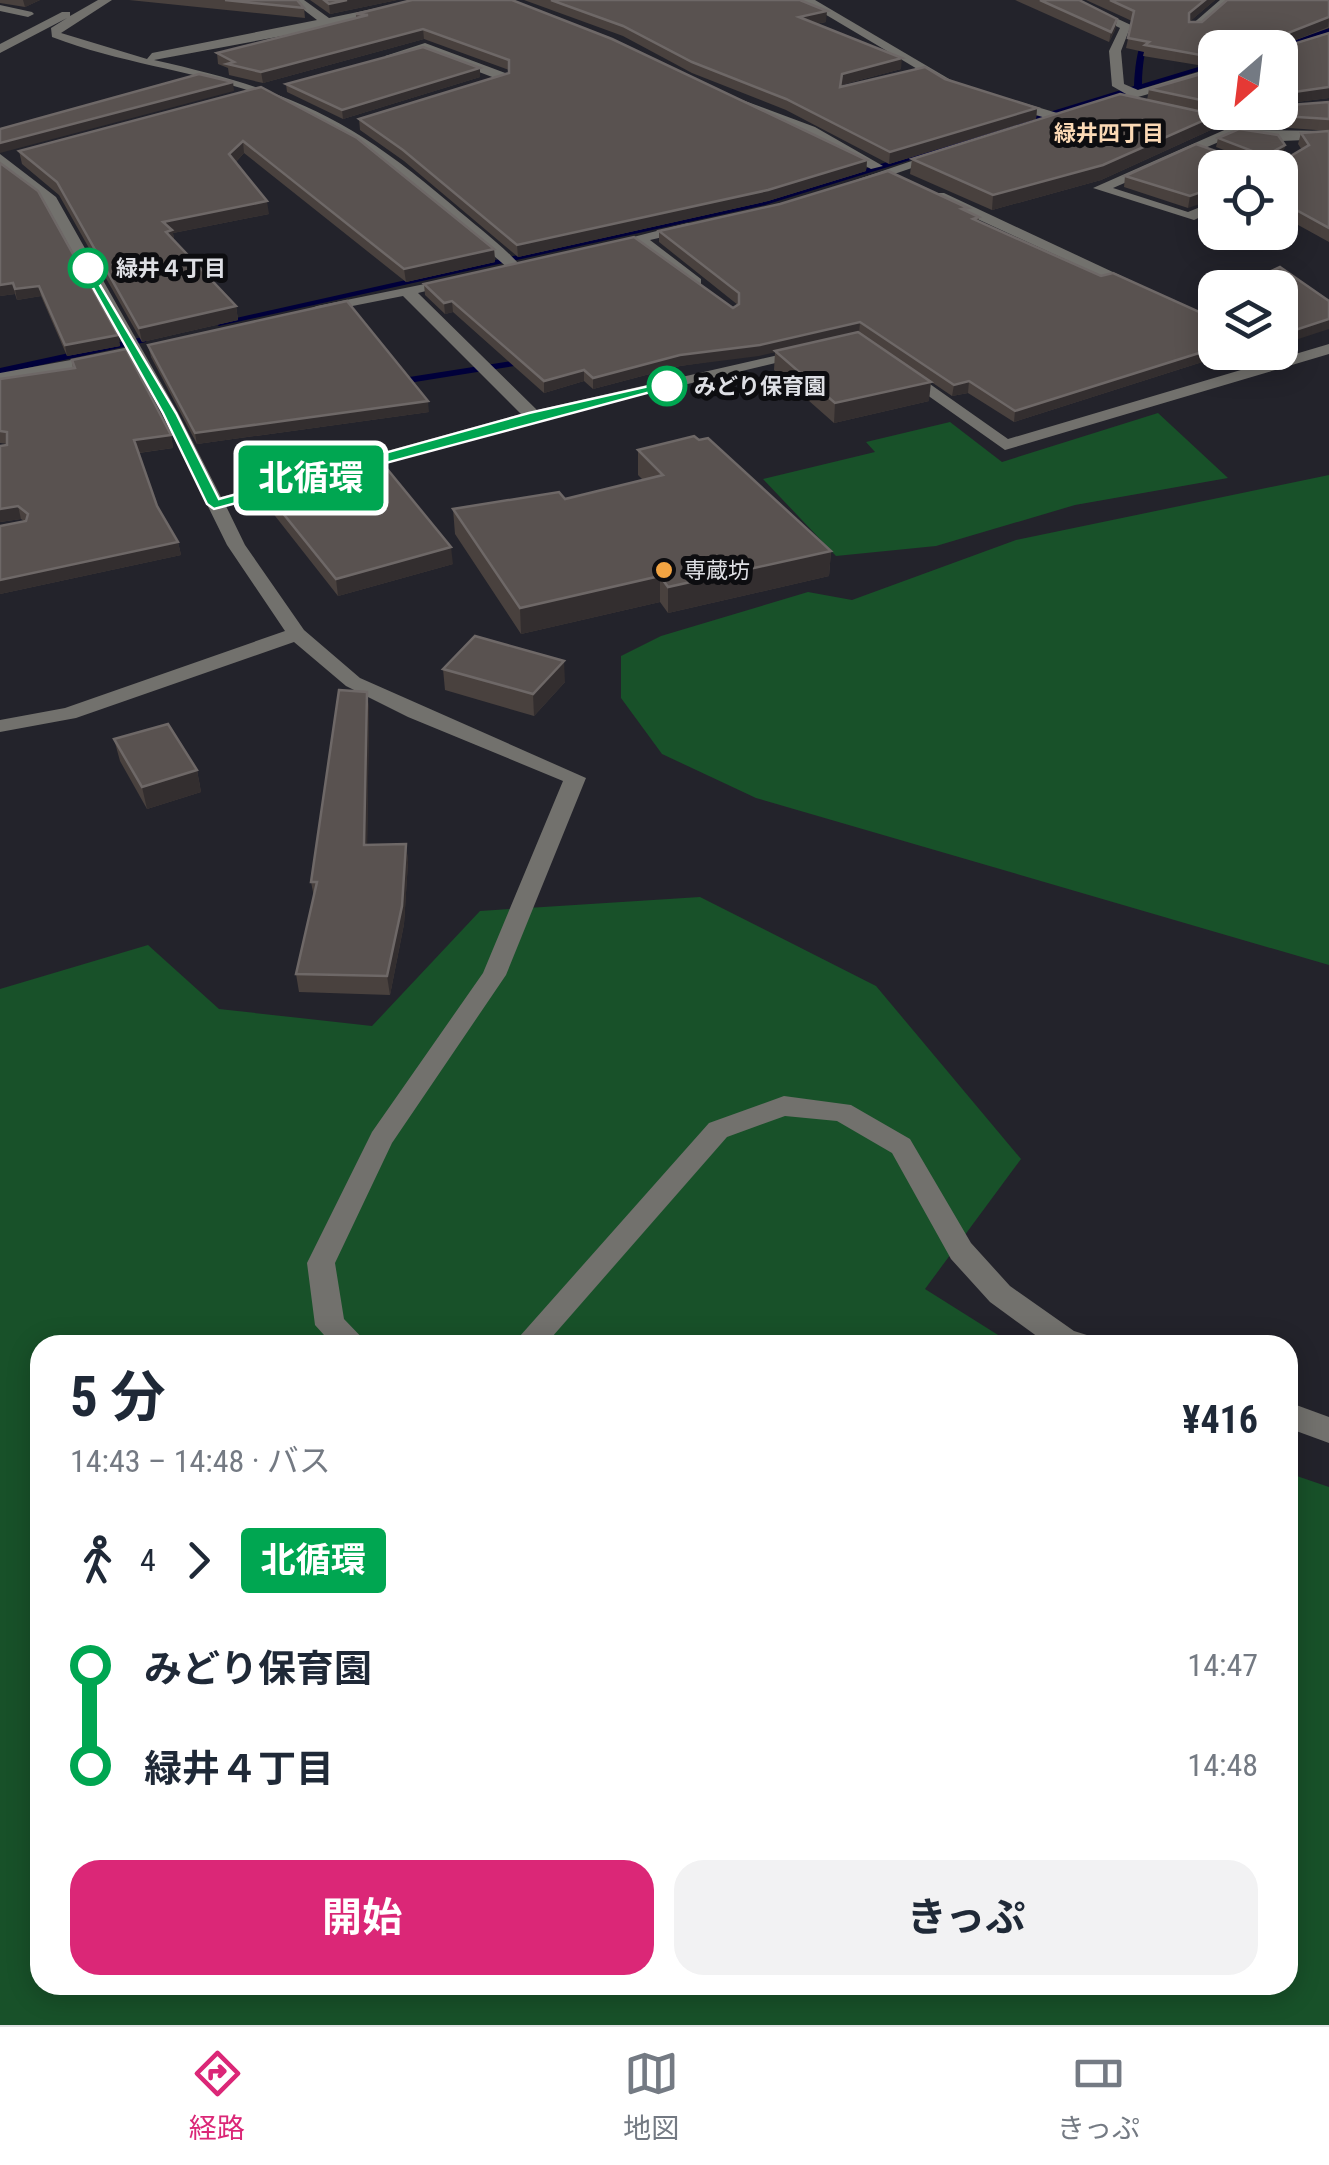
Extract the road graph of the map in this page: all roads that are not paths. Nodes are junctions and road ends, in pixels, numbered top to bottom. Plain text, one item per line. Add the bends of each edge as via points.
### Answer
1 (76, 0) edge
2 (94, 0) edge
3 (106, 0) edge
4 (296, 0) edge
5 (432, 0) edge
6 (807, 0) edge
7 (1068, 0) edge
8 (1227, 0) edge
9 (0, 8) edge
10 (28, 14) junction
11 (330, 24) junction
12 (1194, 28) edge
13 (0, 38) edge
14 (0, 49) edge
15 (142, 59) junction
16 (372, 62) edge
17 (925, 70) junction
18 (909, 74) edge
19 (1198, 75) edge
20 (486, 83) edge
21 (283, 86) edge
22 (967, 89) edge
23 (266, 91) junction
24 (1138, 94) junction
25 (726, 95) edge
26 (986, 95) edge
27 (230, 101) edge
28 (1115, 102) junction
29 (1150, 109) edge
30 (1059, 118) junction
31 (358, 123) edge
32 (340, 128) junction
33 (1025, 129) edge
34 (1222, 130) edge
35 (1248, 130) edge
36 (1329, 134) edge
37 (1282, 137) junction
38 (1191, 147) junction
39 (956, 150) edge
40 (1201, 150) edge
41 (1292, 150) edge
42 (7, 160) edge
43 (887, 172) junction
44 (904, 180) edge
45 (849, 184) edge
46 (922, 188) edge
47 (1198, 213) edge
48 (696, 226) edge
49 (639, 238) junction
50 (586, 250) edge
51 (532, 262) edge
52 (514, 266) junction
53 (496, 270) edge
54 (478, 275) edge
55 (407, 291) junction
56 (716, 298) edge
57 (1163, 298) edge
58 (290, 317) edge
59 (154, 348) edge
60 (1329, 348) edge
61 (823, 350) edge
62 (134, 352) junction
63 (1298, 354) edge
64 (892, 364) edge
65 (1244, 370) edge
66 (0, 378) edge
67 (533, 416) junction
68 (214, 504) junction
69 (297, 634) junction
70 (0, 726) edge
71 (342, 1335) edge
72 (536, 1335) edge
73 (1057, 1335) edge
74 (1298, 1419) edge
75 (1329, 1430) edge

1 - 10 street
2 - 14 street
3 - 15 street via 54,30 56,35
4 - 11 street
5 - 11 street
6 - 17 street
7 - 24 street via 1127,27 1114,51 1118,86
8 - 12 street
9 - 10 street
10 - 13 street
11 - 15 street
15 - 23 street
16 - 20 street via 425,46 504,78
17 - 18 street
17 - 22 street
19 - 24 street
21 - 23 street
23 - 27 street
23 - 32 street
24 - 28 street
25 - 43 street
26 - 30 street
28 - 29 street
28 - 30 street
30 - 33 street
31 - 32 street
32 - 52 street via 409,175
34 - 38 street
35 - 37 street
36 - 37 street
37 - 41 street
38 - 40 street
38 - 47 street via 1100,188 1189,217
39 - 43 street
42 - 62 street via 49,198
43 - 44 street
43 - 45 street
46 - 57 street
48 - 49 street
49 - 50 street
49 - 56 street
51 - 52 street
52 - 53 street
54 - 55 street
55 - 58 street
55 - 67 street
59 - 62 street
60 - 63 street
61 - 67 street
62 - 66 street
62 - 68 street
64 - 65 street via 1006,445
67 - 68 street
68 - 69 street via 255,578
69 - 70 street via 70,714
69 - 71 street via 352,682 575,778 494,975 381,1139 321,1263 330,1325
72 - 73 street via 718,1130 784,1106 842,1112 901,1146 962,1251 1000,1294
74 - 75 street

